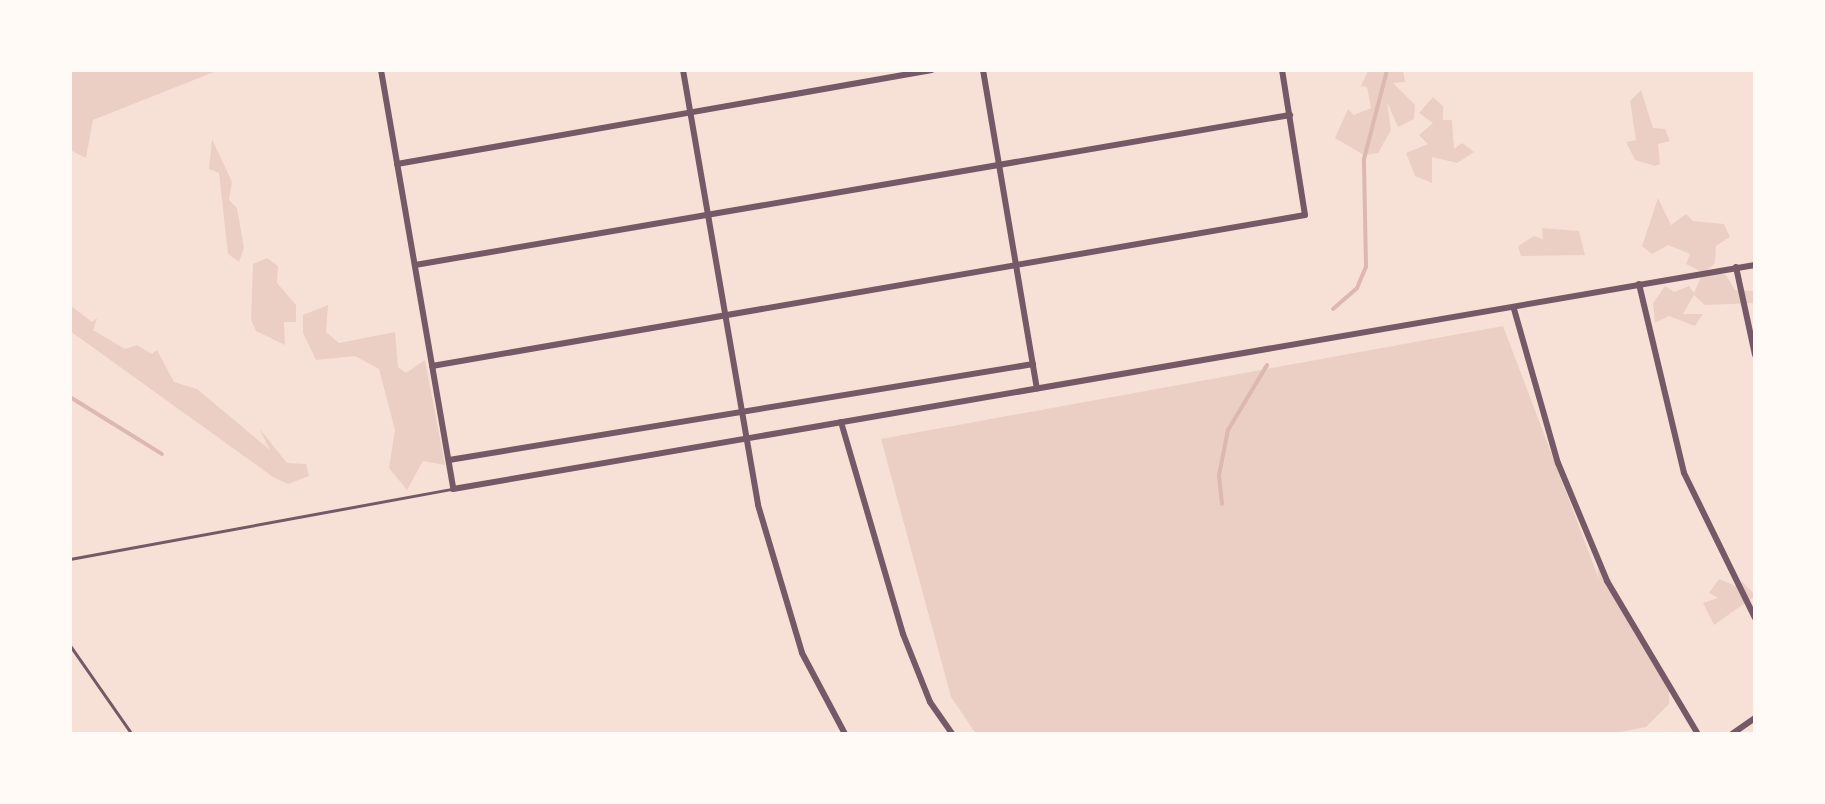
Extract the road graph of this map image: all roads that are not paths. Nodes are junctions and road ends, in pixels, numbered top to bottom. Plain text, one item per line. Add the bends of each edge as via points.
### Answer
1 (381, 70) edge
2 (682, 70) edge
3 (932, 70) edge
4 (983, 70) edge
5 (1282, 70) edge
6 (690, 112) junction
7 (1290, 114) junction
8 (397, 164) junction
9 (999, 165) junction
10 (708, 215) junction
11 (415, 265) junction
12 (1016, 265) junction
13 (1755, 265) edge
14 (1736, 268) junction
15 (1639, 284) junction
16 (1514, 309) junction
17 (725, 315) junction
18 (1755, 356) edge
19 (1033, 364) junction
20 (432, 366) junction
21 (1037, 388) junction
22 (742, 412) junction
23 (841, 422) junction
24 (746, 438) junction
25 (448, 460) junction
26 (454, 488) junction
27 (70, 559) edge
28 (1755, 618) edge
29 (70, 645) edge
30 (1755, 718) edge
31 (132, 734) edge
32 (845, 734) edge
33 (952, 734) edge
34 (1698, 734) edge
35 (1732, 734) edge

1 - 8 street
2 - 6 street
3 - 6 street
4 - 9 street
5 - 7 street
6 - 8 street
6 - 10 street
7 - 9 street
7 - 12 street via 1305,215
8 - 11 street
9 - 10 street
9 - 12 street
10 - 11 street
10 - 17 street
11 - 20 street
12 - 17 street
12 - 19 street
13 - 14 street
14 - 15 street
14 - 18 street
15 - 16 street
15 - 28 street via 1684,473
16 - 21 street
16 - 34 street via 1558,464 1606,581
17 - 20 street
17 - 22 street
19 - 21 street
19 - 22 street
20 - 25 street
21 - 23 street
22 - 24 street
22 - 25 street
23 - 24 street
23 - 33 street via 903,634 930,702
24 - 26 street
24 - 32 street via 758,505 802,653
25 - 26 street
26 - 27 lane
29 - 31 lane
30 - 35 street

